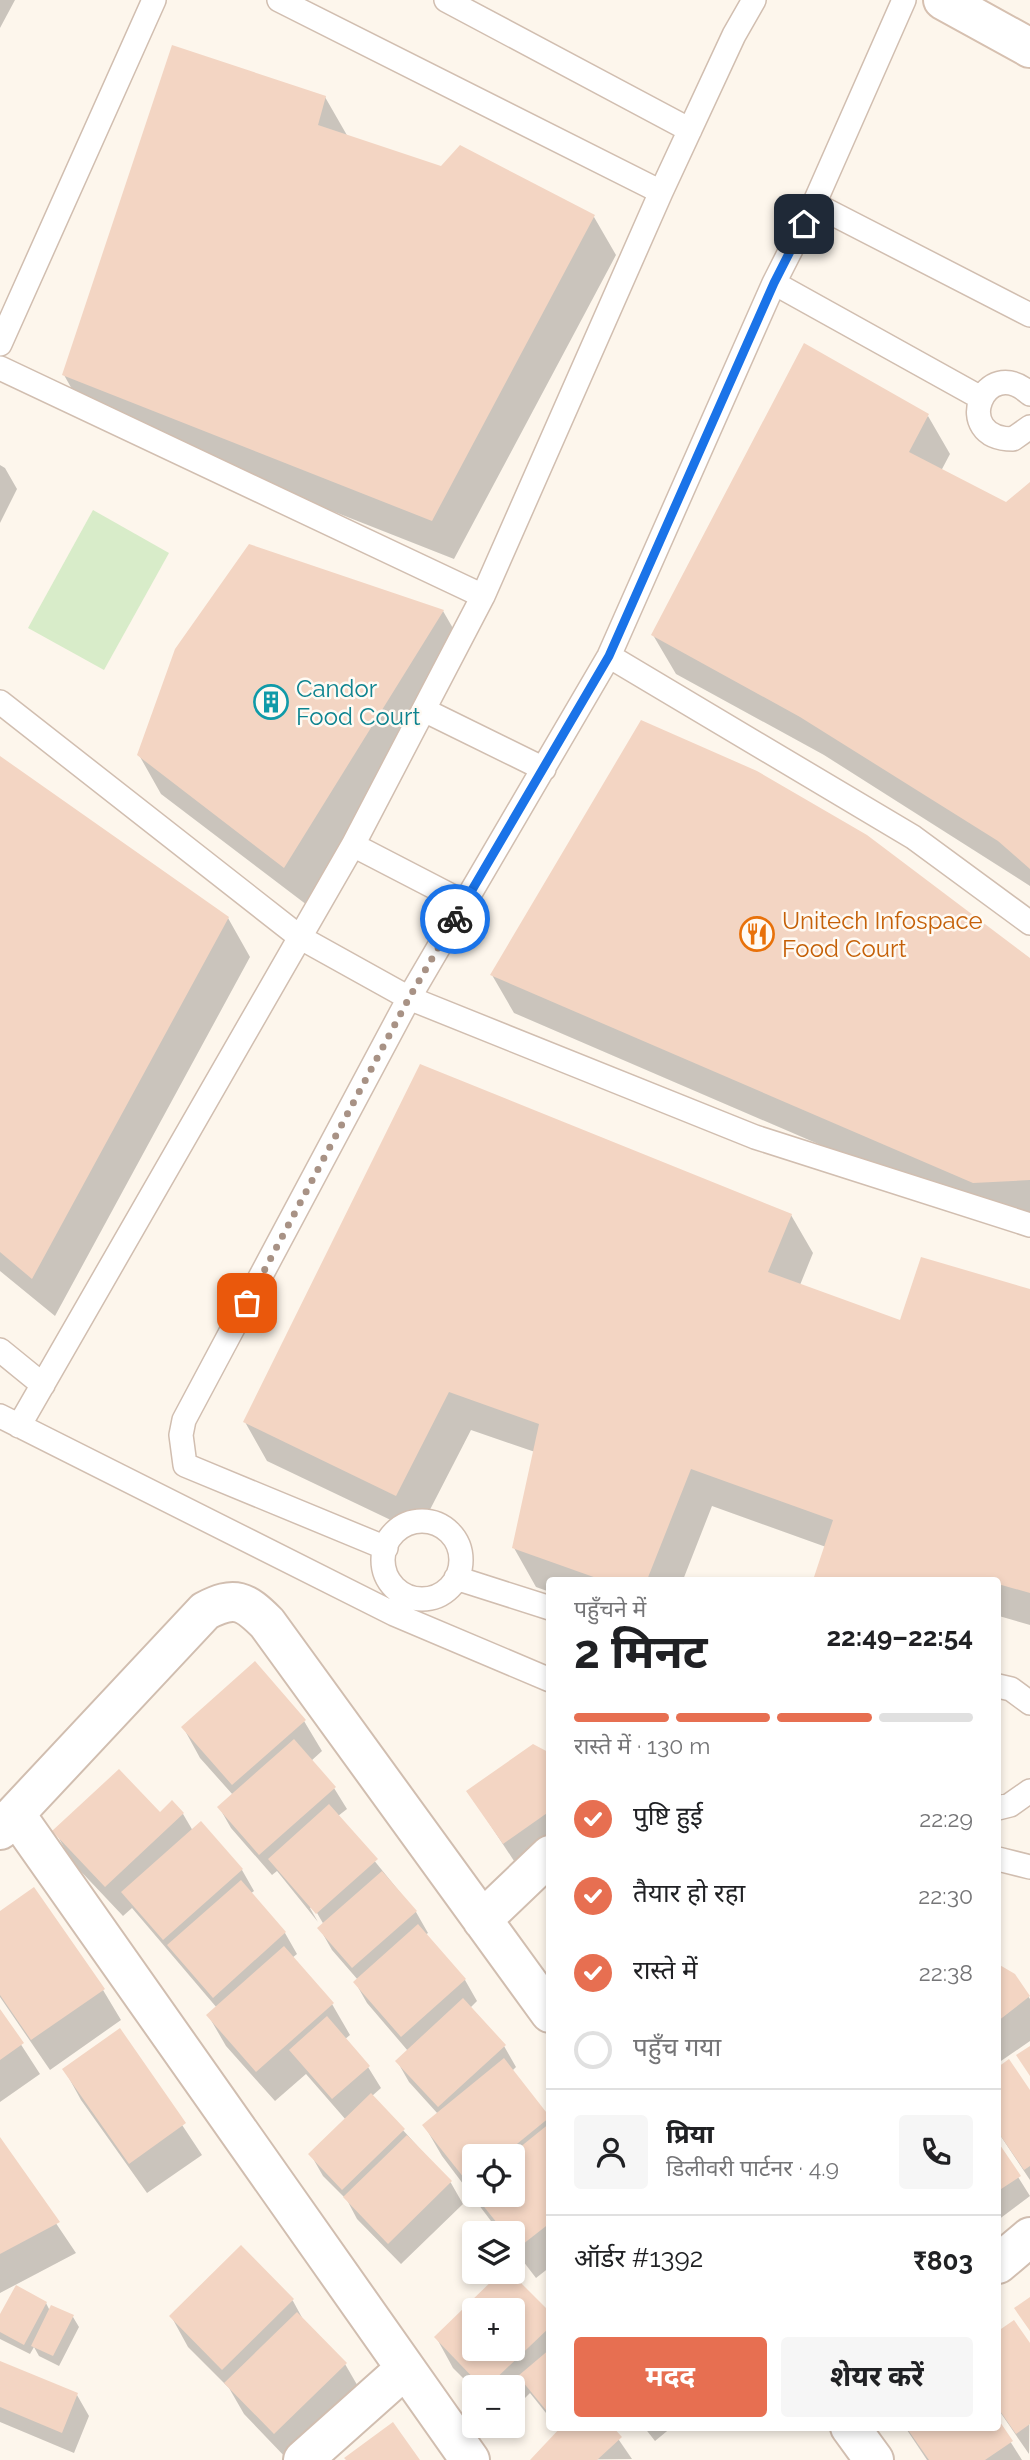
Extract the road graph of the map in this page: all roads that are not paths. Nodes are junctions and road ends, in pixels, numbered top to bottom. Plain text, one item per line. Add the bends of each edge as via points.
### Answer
1 (154, 0) edge
2 (279, 0) edge
3 (446, 0) edge
4 (754, 0) edge
5 (904, 0) edge
6 (943, 0) edge
7 (1030, 48) edge
8 (690, 130) junction
9 (661, 192) junction
10 (814, 204) junction
11 (774, 283) junction
12 (1030, 315) edge
13 (0, 344) edge
14 (0, 368) edge
15 (1030, 394) edge
16 (981, 398) junction
17 (1030, 427) edge
18 (483, 596) junction
19 (609, 656) junction
20 (0, 702) edge
21 (424, 710) junction
22 (544, 769) junction
23 (353, 845) junction
24 (464, 903) junction
25 (1030, 923) edge
26 (301, 939) junction
27 (409, 998) junction
28 (1030, 1225) edge
29 (0, 1350) edge
30 (43, 1385) junction
31 (10, 1421) edge
32 (386, 1548) junction
33 (456, 1578) junction
34 (399, 1604) junction
35 (546, 1607) edge
36 (546, 1678) edge
37 (1001, 1687) edge
38 (1030, 1703) edge
39 (1030, 1791) edge
40 (1001, 1807) edge
41 (8, 1823) edge
42 (546, 1859) edge
43 (1001, 1860) edge
44 (1030, 1867) edge
45 (482, 1920) junction
46 (546, 2007) edge
47 (1030, 2237) edge
48 (1001, 2261) edge
49 (405, 2369) junction
50 (853, 2431) edge
51 (303, 2460) edge
52 (470, 2460) edge
53 (874, 2460) edge

1 - 13 lane
2 - 9 lane
3 - 8 lane
4 - 8 lane
5 - 10 lane
6 - 7 street
8 - 9 lane
9 - 18 lane
10 - 11 lane
10 - 12 lane
11 - 16 lane
11 - 19 lane
14 - 18 lane
15 - 16 lane via 1012,382 990,387
16 - 17 lane via 979,418 992,436 1013,439
18 - 21 lane
19 - 22 lane
19 - 25 lane via 913,837
20 - 26 lane
21 - 22 lane
21 - 23 lane
22 - 24 lane
23 - 24 lane
23 - 26 lane
24 - 27 lane
26 - 27 lane
26 - 30 lane
27 - 28 lane via 755,1137
27 - 32 lane via 184,1420 181,1436 185,1465 197,1472
29 - 30 lane
30 - 31 lane
31 - 34 lane
32 - 33 lane via 397,1529 410,1522 440,1525 459,1548
32 - 34 lane via 385,1571
33 - 34 lane via 433,1597
33 - 35 lane
34 - 36 lane
37 - 38 lane
39 - 40 lane
41 - 45 street via 205,1611 236,1601 250,1606 267,1623
41 - 49 street
42 - 45 street
43 - 44 lane
45 - 46 street
47 - 48 street
49 - 51 street
49 - 52 street
50 - 53 street

